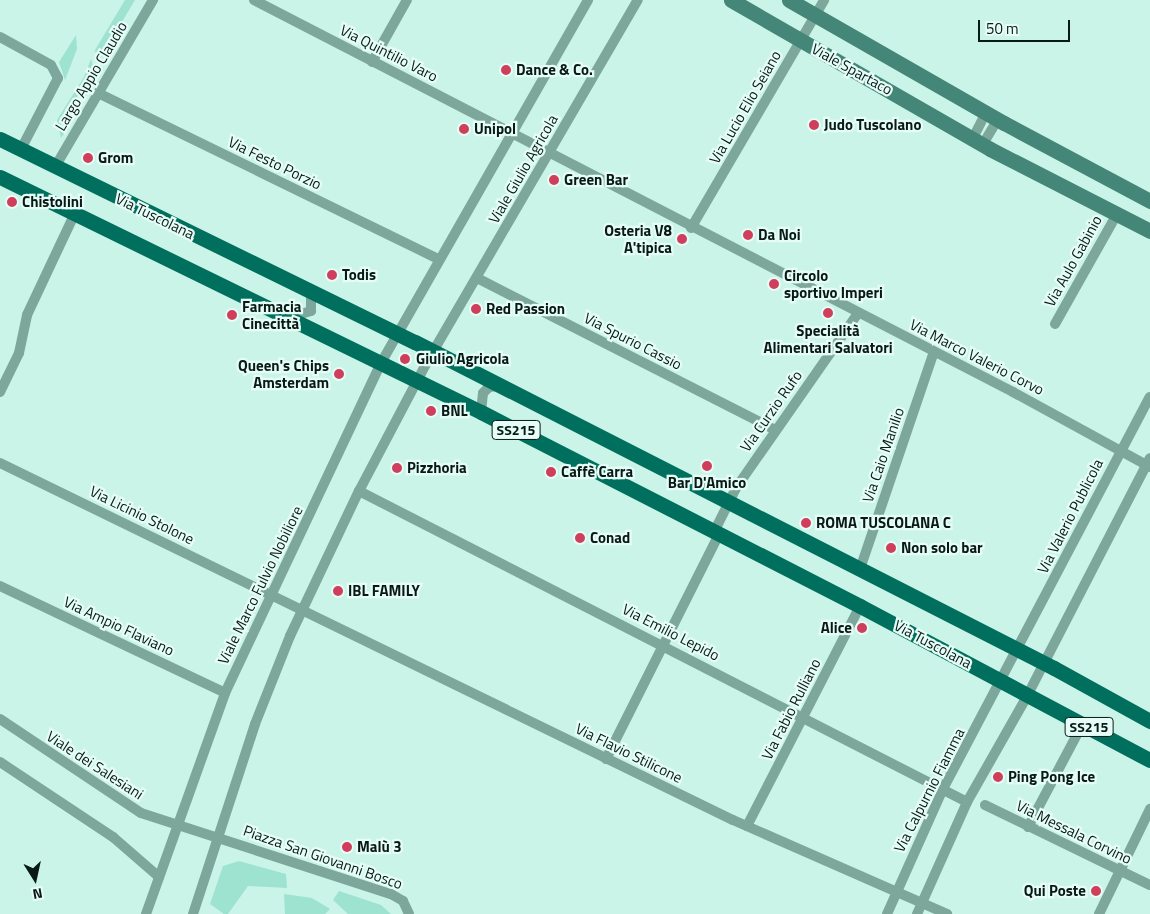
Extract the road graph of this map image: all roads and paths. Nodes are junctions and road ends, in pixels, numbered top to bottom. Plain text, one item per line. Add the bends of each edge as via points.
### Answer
1 (153, 0) edge
2 (254, 0) edge
3 (407, 0) edge
4 (588, 0) edge
5 (638, 0) edge
6 (732, 0) edge
7 (789, 0) edge
8 (824, 0) edge
9 (815, 15) junction
10 (0, 37) edge
11 (801, 40) junction
12 (372, 62) junction
13 (98, 93) junction
14 (992, 116) junction
15 (511, 133) junction
16 (0, 139) edge
17 (978, 141) junction
18 (21, 149) junction
19 (549, 154) junction
20 (55, 167) junction
21 (0, 177) edge
22 (1150, 201) edge
23 (75, 213) junction
24 (1116, 214) junction
25 (691, 228) junction
26 (1150, 231) edge
27 (439, 260) junction
28 (476, 278) junction
29 (311, 292) junction
30 (858, 313) junction
31 (290, 317) junction
32 (1055, 324) dead end
33 (397, 333) junction
34 (433, 352) junction
35 (934, 352) junction
36 (381, 363) junction
37 (416, 380) junction
38 (498, 386) junction
39 (0, 392) edge
40 (1150, 397) edge
41 (481, 412) junction
42 (775, 430) junction
43 (1121, 451) junction
44 (0, 463) edge
45 (1149, 463) edge
46 (359, 491) junction
47 (730, 502) junction
48 (717, 533) junction
49 (860, 569) junction
50 (0, 586) edge
51 (271, 595) junction
52 (860, 606) junction
53 (303, 610) junction
54 (664, 645) junction
55 (1019, 650) junction
56 (1044, 662) junction
57 (1003, 681) junction
58 (225, 693) junction
59 (1028, 694) junction
60 (804, 717) junction
61 (0, 719) edge
62 (1150, 721) edge
63 (1083, 723) junction
64 (606, 759) junction
65 (1150, 760) edge
66 (0, 762) edge
67 (943, 789) junction
68 (967, 802) junction
69 (984, 805) dead end
70 (1150, 809) edge
71 (178, 824) junction
72 (747, 826) junction
73 (1028, 827) junction
74 (219, 837) junction
75 (1119, 871) junction
76 (159, 877) junction
77 (1150, 884) edge
78 (896, 891) junction
79 (922, 903) junction
80 (146, 914) edge
81 (193, 914) edge
82 (409, 914) edge
83 (887, 914) edge
84 (917, 914) edge
85 (947, 914) edge
86 (1099, 914) edge

1 - 13 street, Largo Appio Claudio
2 - 12 street, Via Quintilio Varo
3 - 12 street
4 - 15 street, Viale Giulio Agricola
5 - 19 street, Viale Giulio Agricola
6 - 11 street, Viale Spartaco
7 - 9 street, Viale Spartaco
8 - 9 street, Via Lucio Elio Seiano
9 - 11 street, Via Lucio Elio Seiano
9 - 14 street, Viale Spartaco
10 - 18 street, Largo Appio Claudio via 55,68 58,82
11 - 17 street, Viale Spartaco
11 - 25 street, Via Lucio Elio Seiano
12 - 15 street, Via Quintilio Varo
13 - 20 street, Largo Appio Claudio
13 - 27 street, Via Festo Porzio
14 - 17 street
14 - 22 street, Viale Spartaco
15 - 19 street, Via Quintilio Varo
15 - 27 street, Viale Giulio Agricola
16 - 18 main road, Via Tuscolana / SS215
17 - 24 street, Viale Spartaco
18 - 20 main road, Via Tuscolana / SS215
19 - 25 street, Via Marco Valerio Corvo
19 - 28 street, Viale Giulio Agricola
20 - 29 main road, Via Tuscolana / SS215
21 - 23 main road, Via Tuscolana / SS215
23 - 31 main road, Via Tuscolana / SS215
23 - 39 street via 27,315 19,352
24 - 26 street, Viale Spartaco
24 - 32 street, Via Aulo Gabinio
25 - 30 street, Via Marco Valerio Corvo
27 - 33 street, Viale Giulio Agricola
28 - 34 street, Viale Giulio Agricola
28 - 42 street, Via Spurio Cassio
29 - 31 street via 310,311
29 - 33 main road, Via Tuscolana / SS215
30 - 35 street, Via Marco Valerio Corvo
30 - 42 street, Via Curzio Rufo
31 - 36 main road, Via Tuscolana / SS215
33 - 34 main road, Via Tuscolana / SS215
33 - 36 street
34 - 37 street
34 - 38 main road, Via Tuscolana / SS215
35 - 43 street, Via Marco Valerio Corvo
35 - 49 street, Via Caio Manilio
36 - 37 main road, Via Tuscolana / SS215
36 - 51 street, Viale Marco Fulvio Nobiliore
37 - 41 main road, Via Tuscolana / SS215
37 - 46 street
38 - 41 street via 484,391
38 - 47 main road, Via Tuscolana / SS215
40 - 43 street, Via Valerio Publicola
41 - 48 main road, Via Tuscolana / SS215
42 - 47 street, Via Curzio Rufo
43 - 45 street, Via Marco Valerio Corvo
43 - 55 street, Via Valerio Publicola
44 - 51 street, Via Licinio Stolone
45 - 56 street
46 - 53 street
46 - 54 street, Via Emilio Lepido
47 - 48 street
47 - 49 main road, Via Tuscolana / SS215
48 - 52 main road, Via Tuscolana / SS215
48 - 54 street
49 - 55 main road, Via Tuscolana / SS215
50 - 58 street, Via Ampio Flaviano
51 - 53 street, Via Licinio Stolone
51 - 58 street, Viale Marco Fulvio Nobiliore
52 - 57 main road, Via Tuscolana / SS215
52 - 60 street, Via Fabio Rulliano
53 - 64 street, Via Flavio Stilicone
53 - 74 street via 255,724
54 - 60 street, Via Emilio Lepido
54 - 64 street
55 - 56 main road, Via Tuscolana / SS215
55 - 57 street, Via Valerio Publicola
56 - 59 street
56 - 62 main road, Via Tuscolana / SS215
57 - 59 main road, Via Tuscolana / SS215
57 - 67 street, Via Calpurnio Fiamma
58 - 71 street, Viale Marco Fulvio Nobiliore
59 - 63 main road, Via Tuscolana / SS215
59 - 68 street
60 - 67 street, Via Emilio Lepido
60 - 72 street, Via Fabio Rulliano
61 - 71 street, Viale dei Salesiani via 135,810
63 - 65 main road, Via Tuscolana / SS215
63 - 73 street
64 - 72 street, Via Flavio Stilicone
66 - 76 street via 113,837
67 - 68 street, Via Emilio Lepido
67 - 78 street, Via Calpurnio Fiamma
68 - 79 street
69 - 73 street, Via Messala Corvino
70 - 75 street
71 - 74 street, Piazza San Giovanni Bosco
71 - 76 street
72 - 78 street, Via Flavio Stilicone
73 - 75 street, Via Messala Corvino
74 - 81 street, Piazza San Giovanni Bosco
74 - 82 street, Piazza San Giovanni Bosco via 395,896 406,904
75 - 77 street, Via Messala Corvino
75 - 86 street
76 - 80 street
78 - 79 street, Via Flavio Stilicone
78 - 83 street, Via Calpurnio Fiamma
79 - 84 street
79 - 85 street, Via Flavio Stilicone

